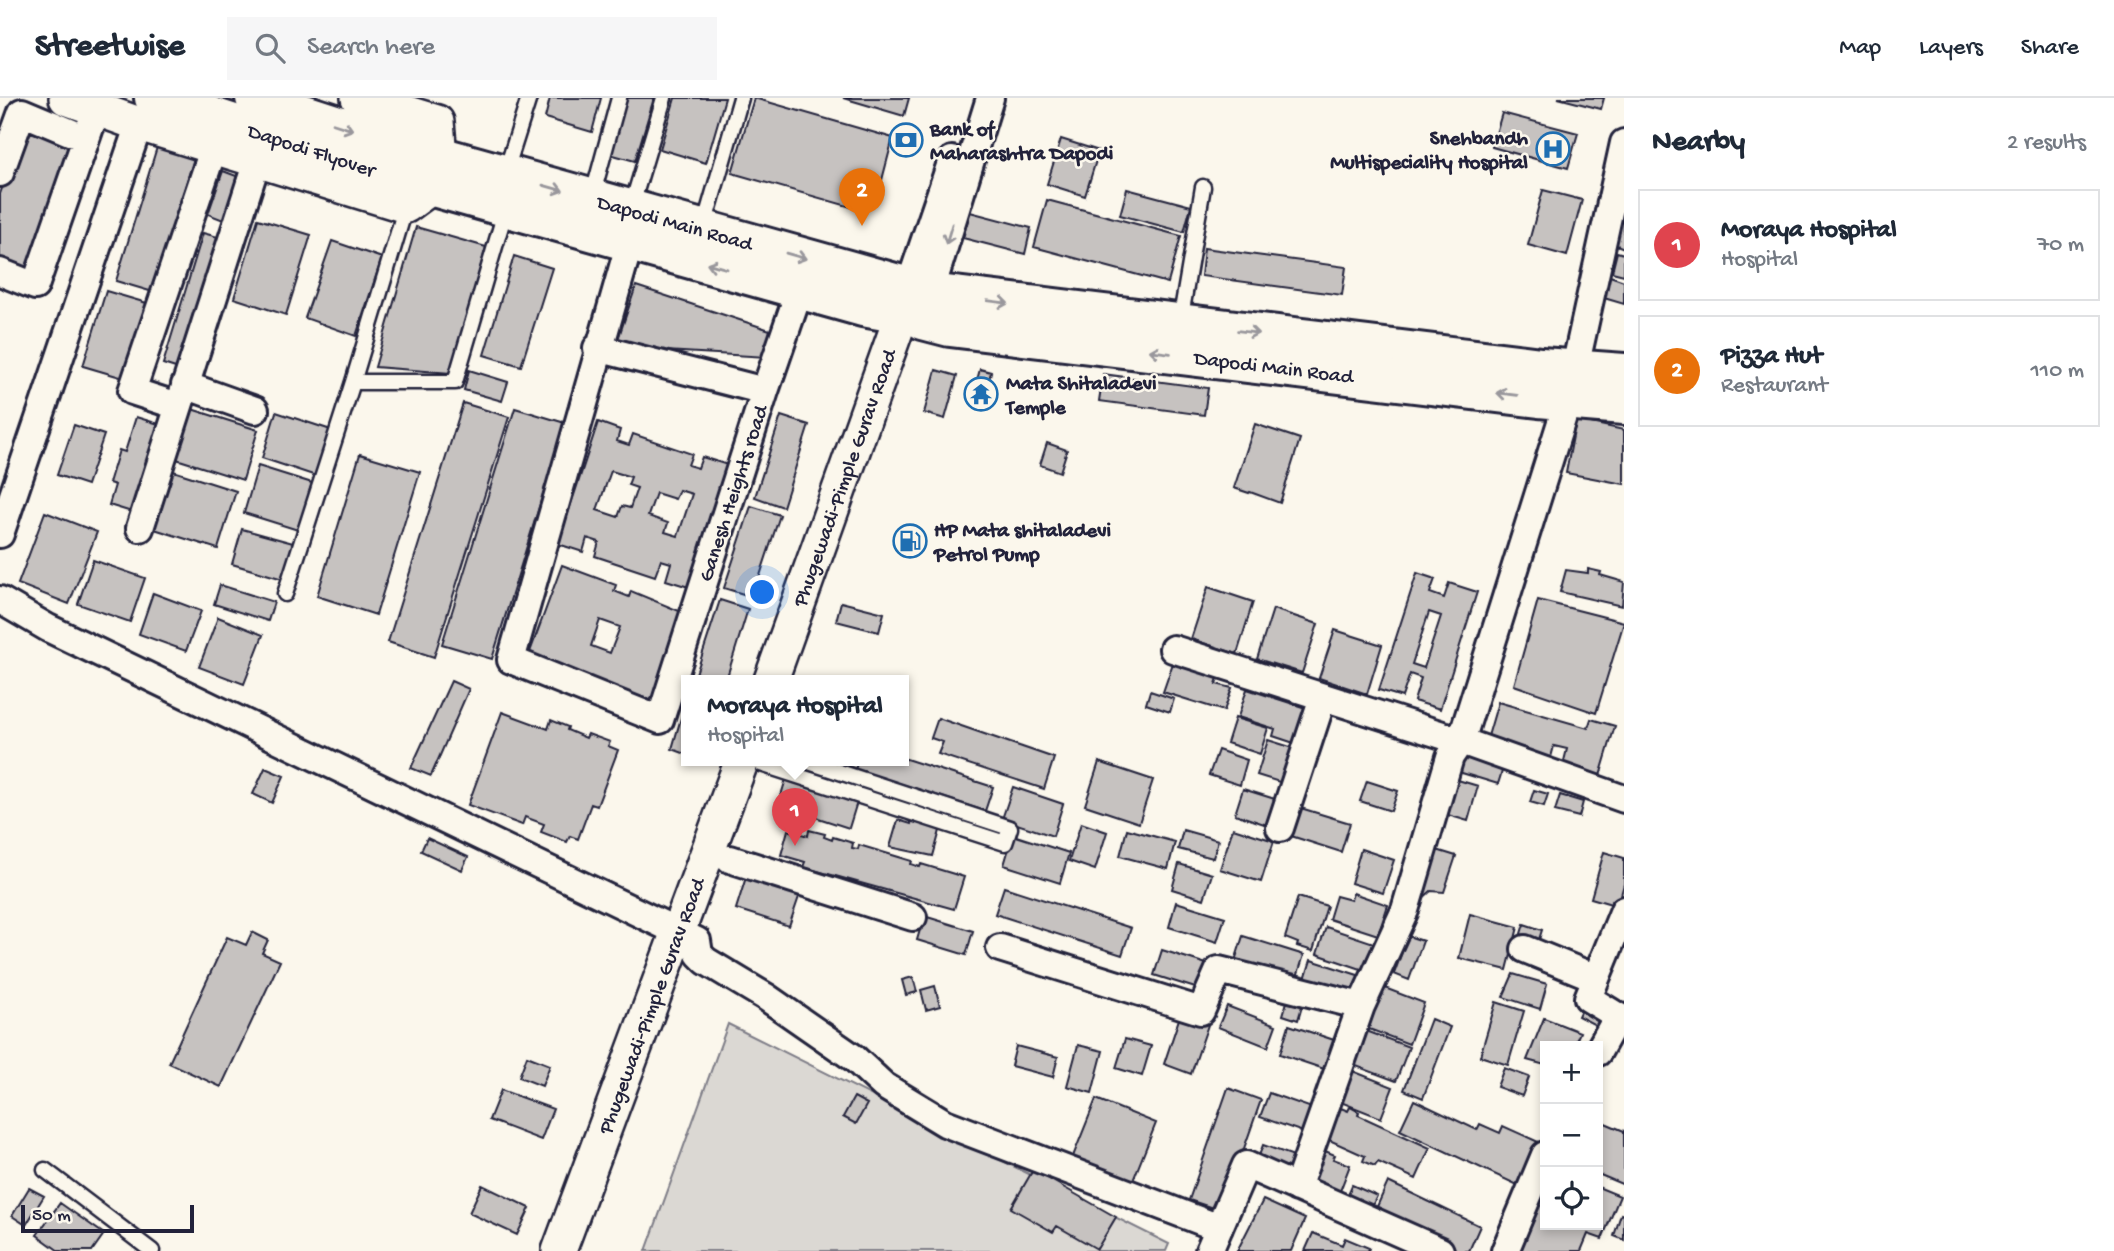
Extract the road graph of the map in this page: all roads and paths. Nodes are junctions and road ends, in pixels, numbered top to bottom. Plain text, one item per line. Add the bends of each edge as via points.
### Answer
1 (255, 98) edge
2 (529, 98) edge
3 (619, 98) edge
4 (664, 98) edge
5 (741, 98) edge
6 (971, 98) edge
7 (990, 98) edge
8 (377, 101) edge
9 (146, 111) edge
10 (82, 115) edge
11 (1624, 143) edge
12 (214, 147) junction
13 (257, 161) junction
14 (0, 173) edge
15 (426, 183) junction
16 (1203, 187) dead end
17 (506, 191) junction
18 (591, 199) junction
19 (630, 226) junction
20 (703, 230) junction
21 (0, 272) edge
22 (800, 289) junction
23 (916, 304) junction
24 (1180, 323) junction
25 (597, 348) junction
26 (1624, 373) edge
27 (353, 382) junction
28 (1571, 385) junction
29 (765, 391) junction
30 (181, 395) junction
31 (1624, 405) edge
32 (255, 410) dead end
33 (140, 528) dead end
34 (0, 534) edge
35 (829, 553) junction
36 (285, 594) dead end
37 (0, 600) edge
38 (1173, 649) dead end
39 (773, 675) edge
40 (794, 675) edge
41 (1323, 697) junction
42 (1461, 741) junction
43 (753, 766) edge
44 (754, 766) edge
45 (770, 766) edge
46 (821, 766) edge
47 (1624, 799) edge
48 (1280, 828) dead end
49 (730, 859) junction
50 (1624, 910) edge
51 (913, 917) dead end
52 (688, 937) junction
53 (1000, 948) dead end
54 (1525, 949) dead end
55 (1596, 978) junction
56 (1361, 1006) junction
57 (1621, 1018) edge
58 (1603, 1045) edge
59 (1540, 1167) edge
60 (45, 1170) dead end
61 (1297, 1188) junction
62 (1214, 1239) edge
63 (152, 1251) edge
64 (559, 1251) edge
65 (582, 1251) edge
66 (1440, 1251) edge
67 (1505, 1251) edge

1 -> 15 main road, Dapodi Flyover
2 - 17 lane
3 - 18 lane
4 - 19 lane
5 - 20 lane
6 - 23 street
7 -> 23 street
8 - 15 street via 437,122
9 - 10 street
9 - 12 street
9 - 15 main road, Dapodi Flyover
9 - 34 street
10 - 14 street via 22,113
10 - 21 street via 35,286
11 - 28 street
12 - 13 street
12 - 30 street via 132,391
13 - 15 street
13 - 30 street
15 - 17 main road, Dapodi Main Road
15 - 27 lane
16 - 24 lane
17 -> 18 main road, Dapodi Main Road
17 - 19 main road, Dapodi Main Road
17 - 27 lane via 455,382
18 - 19 main road, Dapodi Main Road
19 - 20 main road, Dapodi Main Road
22 -> 19 main road, Dapodi Main Road
19 - 25 street
20 -> 23 main road, Dapodi Main Road
22 - 23 main road, Dapodi Main Road via 863,307
22 - 29 street
23 -> 24 main road, Dapodi Main Road
28 -> 23 main road, Dapodi Main Road via 964,329
23 - 35 street, Phugewadi-Pimple Gurav Road
24 -> 28 main road, Dapodi Main Road
25 - 29 street, Ganesh Heights road
25 - 29 street, Ganesh Heights road via 511,660 660,720
26 - 28 main road, Dapodi Main Road
27 - 36 lane
28 - 31 main road, Dapodi Main Road
28 - 42 street
30 - 32 street
30 - 33 street
35 - 39 street, Phugewadi-Pimple Gurav Road
35 - 40 street, Phugewadi-Pimple Gurav Road
37 - 52 street via 48,628
38 - 41 street
41 - 42 street
41 - 48 street
42 - 47 street
42 - 56 street via 1450,757 1405,910
43 - 52 street, Phugewadi-Pimple Gurav Road
44 - 49 street, Phugewadi-Pimple Gurav Road
45 - 46 lane via 1005,843 1010,828
49 - 51 street
49 - 52 street, Phugewadi-Pimple Gurav Road
50 - 55 street
52 - 62 street via 706,961 766,997 854,1058 884,1086 945,1123
52 - 64 street, Phugewadi-Pimple Gurav Road
52 - 65 street, Phugewadi-Pimple Gurav Road
53 - 56 street via 1201,1010 1219,971
54 - 55 street
55 - 57 street via 1588,998
56 - 61 street
57 - 58 street
59 - 67 street
60 - 63 lane
61 - 62 street via 1246,1165
61 - 66 street

